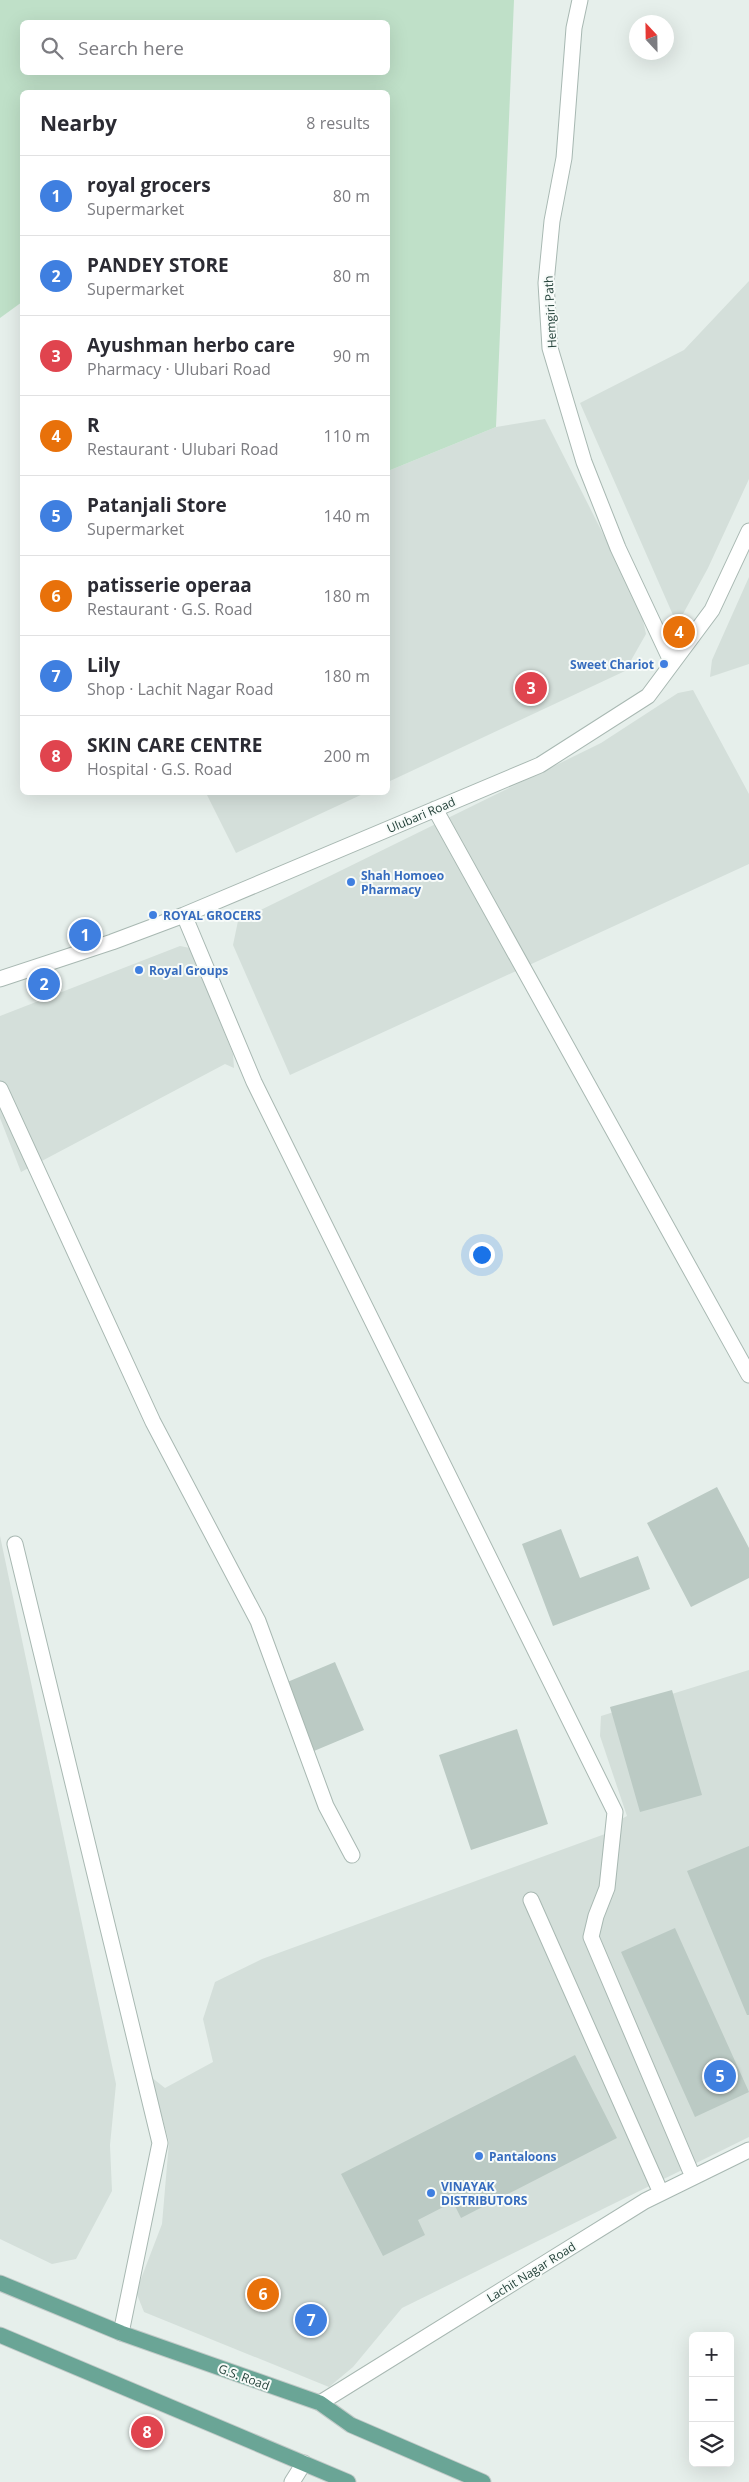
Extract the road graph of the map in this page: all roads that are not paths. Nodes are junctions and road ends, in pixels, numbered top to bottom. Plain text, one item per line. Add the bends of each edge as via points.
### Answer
1 (580, 0) edge
2 (749, 531) edge
3 (672, 664) junction
4 (435, 808) junction
5 (184, 915) junction
6 (0, 979) edge
7 (0, 1089) edge
8 (749, 1375) edge
9 (15, 1544) dead end
10 (352, 1855) dead end
11 (531, 1900) dead end
12 (749, 2150) edge
13 (692, 2177) junction
14 (662, 2193) junction
15 (0, 2283) edge
16 (121, 2333) junction
17 (0, 2335) edge
18 (320, 2404) junction
19 (304, 2463) junction
20 (292, 2482) edge
21 (348, 2482) edge
22 (483, 2482) edge

1 - 3 street, Hemgiri Path via 573,38 564,158 552,221 546,283 550,348 584,462 618,548
2 - 3 street, Ulubari Road via 712,610
3 - 4 street, Ulubari Road via 648,696 540,765
4 - 5 street, Ulubari Road
4 - 8 street
5 - 6 street, Ulubari Road
5 - 13 street via 254,1082 615,1812 607,1888 592,1937
7 - 10 street via 153,1422 258,1621 326,1806
9 - 16 street via 160,2143
11 - 14 street
12 - 13 street, Lachit Nagar Road
13 - 14 street, Lachit Nagar Road
14 - 18 street, Lachit Nagar Road via 644,2201
15 - 16 main road, G.S. Road
16 - 18 main road, G.S. Road
17 - 19 main road
18 - 22 main road, G.S. Road via 351,2425
19 - 20 street
19 - 21 main road

